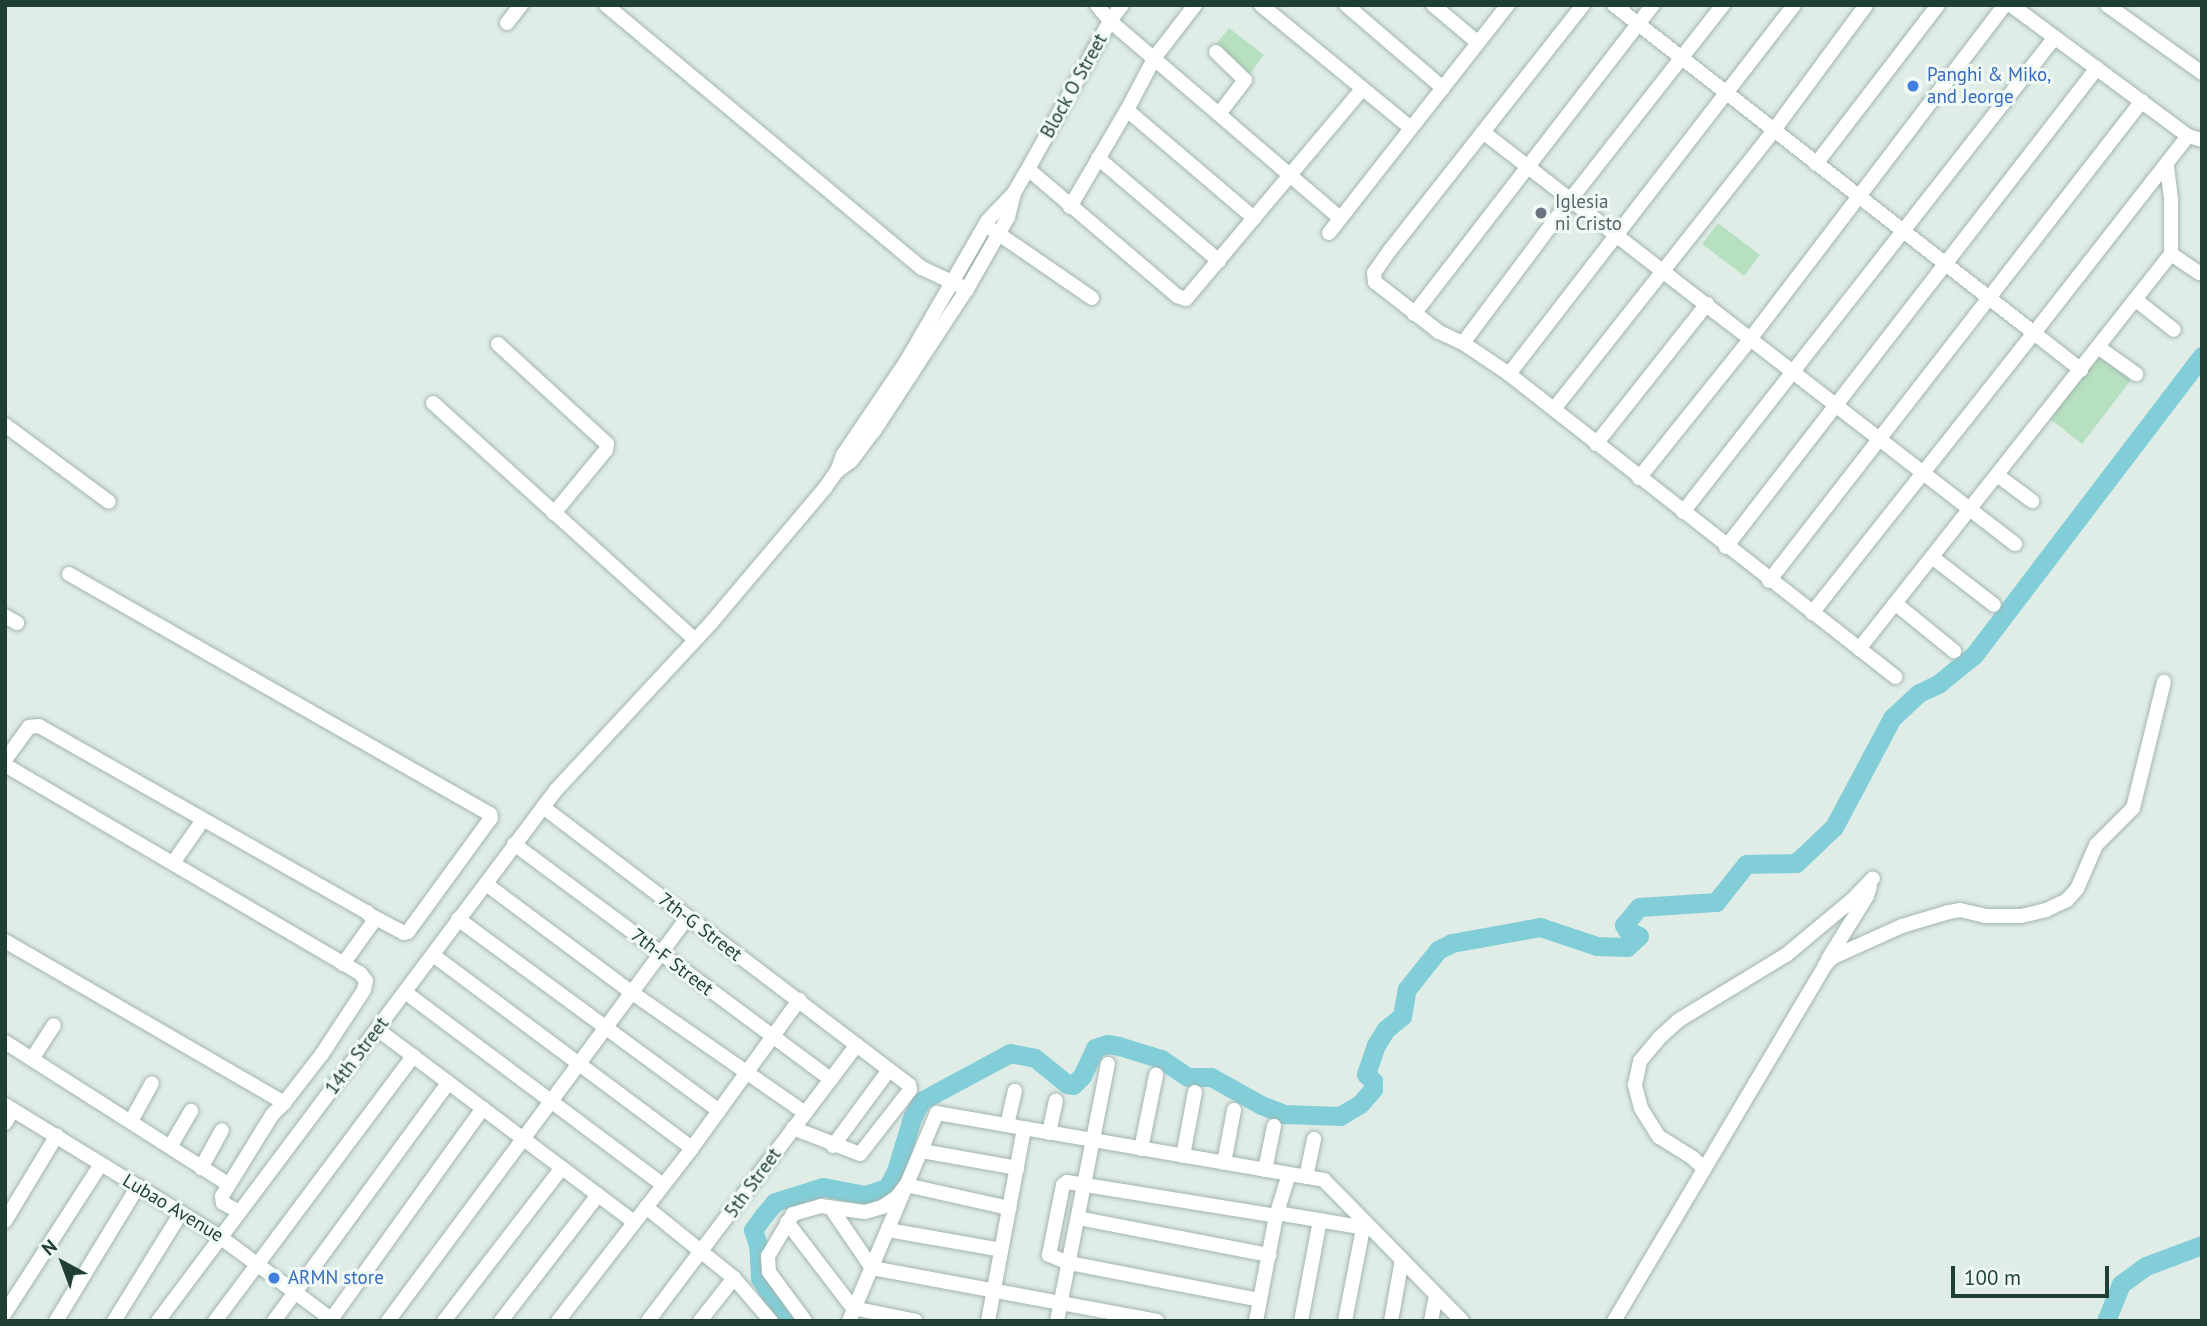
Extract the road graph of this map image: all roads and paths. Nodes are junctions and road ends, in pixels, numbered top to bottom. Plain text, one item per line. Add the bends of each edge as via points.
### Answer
1 (521, 5) edge
2 (606, 5) edge
3 (1097, 5) edge
4 (1122, 5) edge
5 (1195, 5) edge
6 (1261, 5) edge
7 (1346, 5) edge
8 (1433, 5) edge
9 (1508, 5) edge
10 (1583, 5) edge
11 (1614, 5) edge
12 (1653, 5) edge
13 (1723, 5) edge
14 (1794, 5) edge
15 (1866, 5) edge
16 (1937, 5) edge
17 (2005, 5) edge
18 (2011, 5) edge
19 (2107, 5) edge
20 (1110, 21) junction
21 (507, 23) dead end
22 (1639, 24) junction
23 (2055, 37) junction
24 (1477, 42) junction
25 (1216, 52) dead end
26 (1154, 57) junction
27 (1682, 59) junction
28 (2097, 68) junction
29 (2202, 73) edge
30 (1443, 88) junction
31 (1362, 89) junction
32 (1726, 93) junction
33 (2142, 101) junction
34 (1127, 110) junction
35 (1219, 114) junction
36 (1411, 128) junction
37 (1774, 130) junction
38 (1483, 132) junction
39 (2195, 138) edge
40 (1098, 158) junction
41 (1816, 164) junction
42 (2167, 164) junction
43 (1527, 167) junction
44 (1028, 169) junction
45 (1290, 176) junction
46 (1014, 193) junction
47 (1859, 197) junction
48 (1570, 200) junction
49 (1070, 207) junction
50 (1254, 218) junction
51 (1340, 218) junction
52 (985, 225) junction
53 (1903, 231) junction
54 (999, 233) junction
55 (1329, 233) dead end
56 (1618, 236) junction
57 (2171, 254) junction
58 (1219, 261) junction
59 (1945, 264) junction
60 (1663, 271) junction
61 (2199, 273) dead end
62 (960, 286) junction
63 (1092, 298) dead end
64 (1989, 299) junction
65 (2136, 300) junction
66 (1707, 304) junction
67 (1414, 314) junction
68 (2174, 330) dead end
69 (2034, 333) junction
70 (1751, 338) junction
71 (1463, 343) junction
72 (498, 344) dead end
73 (2098, 346) junction
74 (2081, 370) junction
75 (1792, 371) junction
76 (1509, 374) junction
77 (2136, 374) dead end
78 (433, 403) dead end
79 (1837, 407) junction
80 (1553, 409) junction
81 (5, 425) edge
82 (1879, 439) junction
83 (1596, 444) junction
84 (1924, 474) junction
85 (1997, 475) junction
86 (1639, 478) junction
87 (109, 502) dead end
88 (2032, 502) dead end
89 (1970, 510) junction
90 (1683, 512) junction
91 (554, 513) junction
92 (2015, 544) dead end
93 (1726, 547) junction
94 (1932, 557) junction
95 (69, 573) dead end
96 (1769, 581) junction
97 (1896, 604) junction
98 (1994, 605) dead end
99 (1812, 613) junction
100 (695, 640) junction
101 (1859, 649) junction
102 (1954, 651) dead end
103 (1895, 677) dead end
104 (2164, 682) dead end
105 (5, 763) edge
106 (543, 807) junction
107 (204, 820) junction
108 (514, 844) junction
109 (173, 863) junction
110 (486, 884) junction
111 (372, 916) junction
112 (687, 918) junction
113 (458, 919) junction
114 (5, 941) edge
115 (660, 953) junction
116 (433, 955) junction
117 (343, 964) junction
118 (1825, 965) junction
119 (405, 992) junction
120 (631, 992) junction
121 (799, 1000) junction
122 (54, 1025) dead end
123 (377, 1029) junction
124 (606, 1030) junction
125 (771, 1037) junction
126 (5, 1042) edge
127 (857, 1045) junction
128 (413, 1056) junction
129 (33, 1059) junction
130 (579, 1064) junction
131 (1108, 1064) dead end
132 (889, 1070) junction
133 (746, 1072) junction
134 (1156, 1075) dead end
135 (831, 1079) junction
136 (152, 1083) dead end
137 (448, 1083) junction
138 (1015, 1091) dead end
139 (1195, 1092) dead end
140 (1056, 1101) dead end
141 (551, 1102) junction
142 (284, 1103) junction
143 (483, 1108) junction
144 (1234, 1110) dead end
145 (191, 1111) dead end
146 (719, 1111) junction
147 (8, 1112) edge
148 (805, 1113) junction
149 (131, 1121) junction
150 (1007, 1125) junction
151 (1274, 1126) dead end
152 (793, 1128) junction
153 (1024, 1128) junction
154 (222, 1130) dead end
155 (1048, 1133) junction
156 (57, 1135) junction
157 (524, 1139) junction
158 (1314, 1139) dead end
159 (1094, 1140) junction
160 (833, 1146) junction
161 (170, 1147) junction
162 (692, 1149) junction
163 (1141, 1149) junction
164 (922, 1151) junction
165 (1183, 1156) junction
166 (1224, 1163) junction
167 (101, 1164) junction
168 (201, 1168) junction
169 (562, 1168) junction
170 (1017, 1168) junction
171 (1704, 1169) junction
172 (1265, 1170) junction
173 (1289, 1174) junction
174 (1306, 1177) junction
175 (1085, 1183) junction
176 (228, 1184) junction
177 (663, 1185) junction
178 (906, 1185) junction
179 (138, 1186) junction
180 (598, 1195) junction
181 (646, 1207) junction
182 (831, 1208) junction
183 (1009, 1208) junction
184 (239, 1212) junction
185 (181, 1213) junction
186 (1277, 1215) junction
187 (1078, 1218) junction
188 (1320, 1220) junction
189 (5, 1222) edge
190 (634, 1222) junction
191 (787, 1222) junction
192 (1367, 1229) junction
193 (888, 1230) junction
194 (220, 1237) junction
195 (1001, 1251) junction
196 (702, 1253) junction
197 (1269, 1255) junction
198 (1402, 1261) junction
199 (259, 1263) junction
200 (1069, 1263) junction
201 (872, 1268) junction
202 (734, 1278) junction
203 (296, 1291) junction
204 (994, 1292) junction
205 (1436, 1295) junction
206 (1260, 1300) junction
207 (1060, 1303) junction
208 (5, 1313) edge
209 (852, 1314) edge
210 (765, 1318) edge
211 (332, 1320) edge
212 (56, 1321) edge
213 (114, 1321) edge
214 (158, 1321) edge
215 (215, 1321) edge
216 (274, 1321) edge
217 (388, 1321) edge
218 (444, 1321) edge
219 (501, 1321) edge
220 (558, 1321) edge
221 (648, 1321) edge
222 (700, 1321) edge
223 (805, 1321) edge
224 (916, 1321) edge
225 (988, 1321) edge
226 (1057, 1321) edge
227 (1157, 1321) edge
228 (1256, 1321) edge
229 (1301, 1321) edge
230 (1345, 1321) edge
231 (1391, 1321) edge
232 (1431, 1321) edge
233 (1462, 1321) edge
234 (1614, 1321) edge

1 - 21 street
2 - 62 street via 892,244 930,273
3 - 20 street
4 - 20 street, Block O Street
5 - 26 street
6 - 31 street
7 - 30 street
8 - 24 street
9 - 24 street
10 - 38 street
11 - 22 street
12 - 22 street
13 - 27 street
14 - 32 street
15 - 37 street
16 - 41 street
17 - 47 street
18 - 23 street
19 - 29 street
20 - 26 street
20 - 44 street, Block O Street
22 - 27 street
22 - 43 street
23 - 28 street
23 - 53 street
24 - 30 street
25 - 35 street via 1245,80
26 - 34 street
26 - 35 street
27 - 32 street
27 - 48 street
28 - 33 street
28 - 59 street
30 - 36 street
31 - 36 street
31 - 45 street
32 - 37 street
32 - 56 street
33 - 39 street
33 - 64 street
34 - 40 street
34 - 50 street
35 - 45 street
36 - 51 street
37 - 41 street
37 - 60 street
38 - 43 street
38 - 67 street via 1374,273 1375,282
39 - 42 street
40 - 49 street
40 - 58 street
41 - 47 street
42 - 57 street
42 - 69 street
43 - 48 street
43 - 67 street
44 - 46 street, Block O Street
44 - 49 street
45 - 50 street
45 - 51 street
46 - 52 street
46 - 54 street
47 - 53 street
47 - 70 street
48 - 56 street
48 - 71 street
49 - 58 street via 1182,300 1190,297
50 - 58 street
51 - 55 street
52 - 54 street
52 - 62 street
53 - 59 street
53 - 75 street
54 - 62 street
54 - 63 street
56 - 60 street
56 - 76 street
57 - 61 street
57 - 65 street
59 - 64 street
59 - 79 street
60 - 66 street
60 - 80 street
62 - 100 street, 14th Street via 911,366 843,455 808,511
64 - 69 street
64 - 82 street
65 - 68 street
65 - 73 street
66 - 70 street
66 - 83 street
67 - 71 street
69 - 74 street
69 - 84 street
70 - 75 street
70 - 86 street
71 - 76 street
72 - 91 street via 607,444
73 - 74 street
73 - 77 street
74 - 85 street
75 - 79 street
75 - 90 street
76 - 80 street
78 - 91 street
79 - 82 street
79 - 93 street
80 - 83 street
81 - 87 street
82 - 84 street
82 - 96 street
83 - 86 street
84 - 89 street
84 - 99 street
85 - 88 street
85 - 89 street
86 - 90 street
89 - 92 street
89 - 94 street
90 - 93 street
91 - 100 street
93 - 96 street
94 - 97 street
94 - 98 street
95 - 111 street via 490,814 408,932
96 - 99 street
97 - 101 street
97 - 102 street
99 - 101 street
100 - 106 street, 14th Street
101 - 103 street
104 - 118 street via 2133,808 2096,845 2077,889 2067,900 2021,916 1949,912 1902,926 1833,957
105 - 107 street via 29,727 36,725
105 - 109 street
106 - 108 street, 14th Street
106 - 112 street, 7th-G Street
107 - 109 street
107 - 111 street
108 - 110 street, 14th Street
108 - 115 street, 7th-F Street
109 - 117 street
110 - 113 street, 14th Street
110 - 120 street
111 - 117 street via 374,921
112 - 115 street
112 - 121 street, 7th-G Street
113 - 116 street, 14th Street
113 - 124 street
114 - 142 street
115 - 120 street
115 - 125 street, 7th-F Street
116 - 119 street, 14th Street
116 - 130 street
117 - 142 street via 360,973 366,981 364,990
118 - 171 street
118 - 171 street via 1873,878 1786,955 1679,1020 1640,1061 1635,1085 1659,1137
119 - 123 street, 14th Street
119 - 141 street
120 - 124 street
120 - 133 street
121 - 125 street
121 - 127 street, 7th-G Street
122 - 129 street
123 - 128 street
123 - 184 street, 14th Street
124 - 130 street
124 - 146 street
125 - 133 street
125 - 135 street, 7th-F Street
126 - 129 street
127 - 132 street, 7th-G Street
127 - 135 street, 5th Street
128 - 137 street
128 - 199 street
129 - 149 street
130 - 141 street
130 - 162 street
131 - 159 street
132 - 160 street
132 - 160 street, 7th-G Street via 910,1090 873,1141 860,1154
133 - 146 street
133 - 148 street
134 - 163 street
135 - 148 street, 5th Street
136 - 149 street
137 - 143 street
137 - 203 street
138 - 150 street
139 - 165 street
140 - 155 street
141 - 157 street
141 - 177 street
142 - 176 street
143 - 157 street
143 - 211 street
144 - 166 street
145 - 161 street
146 - 162 street
147 - 156 street, Lubao Avenue
148 - 152 street, 5th Street
149 - 161 street
150 - 153 street
150 - 164 street via 937,1113
151 - 172 street
152 - 160 street
152 - 196 street, 5th Street
153 - 155 street
153 - 170 street
154 - 168 street
155 - 159 street
156 - 167 street, Lubao Avenue
156 - 189 street
157 - 169 street
157 - 217 street
158 - 174 street
159 - 163 street
159 - 175 street
161 - 168 street
162 - 177 street
163 - 165 street
164 - 170 street
164 - 178 street
165 - 166 street
166 - 172 street
167 - 179 street, Lubao Avenue
167 - 208 street
168 - 176 street
169 - 180 street
169 - 218 street
170 - 183 street
171 - 234 street
172 - 173 street
173 - 174 street
173 - 186 street
174 - 192 street via 1324,1180
175 - 186 street
175 - 187 street
175 - 200 street via 1063,1185 1049,1255
176 - 184 street via 221,1200
177 - 181 street
178 - 182 street via 882,1207 855,1213
178 - 183 street
178 - 193 street
179 - 185 street, Lubao Avenue
179 - 212 street
180 - 190 street
180 - 219 street
181 - 190 street
181 - 196 street
182 - 191 street via 821,1206 793,1214
182 - 201 street
183 - 195 street
184 - 194 street, 14th Street
185 - 194 street, Lubao Avenue
185 - 213 street
186 - 188 street
186 - 197 street
187 - 197 street
187 - 200 street
188 - 192 street
188 - 229 street
190 - 220 street
191 - 209 street
191 - 223 street via 768,1256 769,1272
192 - 198 street
192 - 230 street
193 - 195 street
193 - 201 street
194 - 199 street, Lubao Avenue
194 - 214 street, 14th Street
195 - 204 street
196 - 202 street
196 - 221 street, 5th Street
197 - 206 street
198 - 205 street
198 - 231 street
199 - 203 street, Lubao Avenue
199 - 215 street
200 - 206 street
200 - 207 street
201 - 204 street
201 - 209 street
202 - 210 street
202 - 222 street
203 - 211 street, Lubao Avenue
203 - 216 street
204 - 207 street
204 - 225 street
205 - 232 street
205 - 233 street
206 - 228 street
207 - 226 street
207 - 227 street
209 - 224 street

